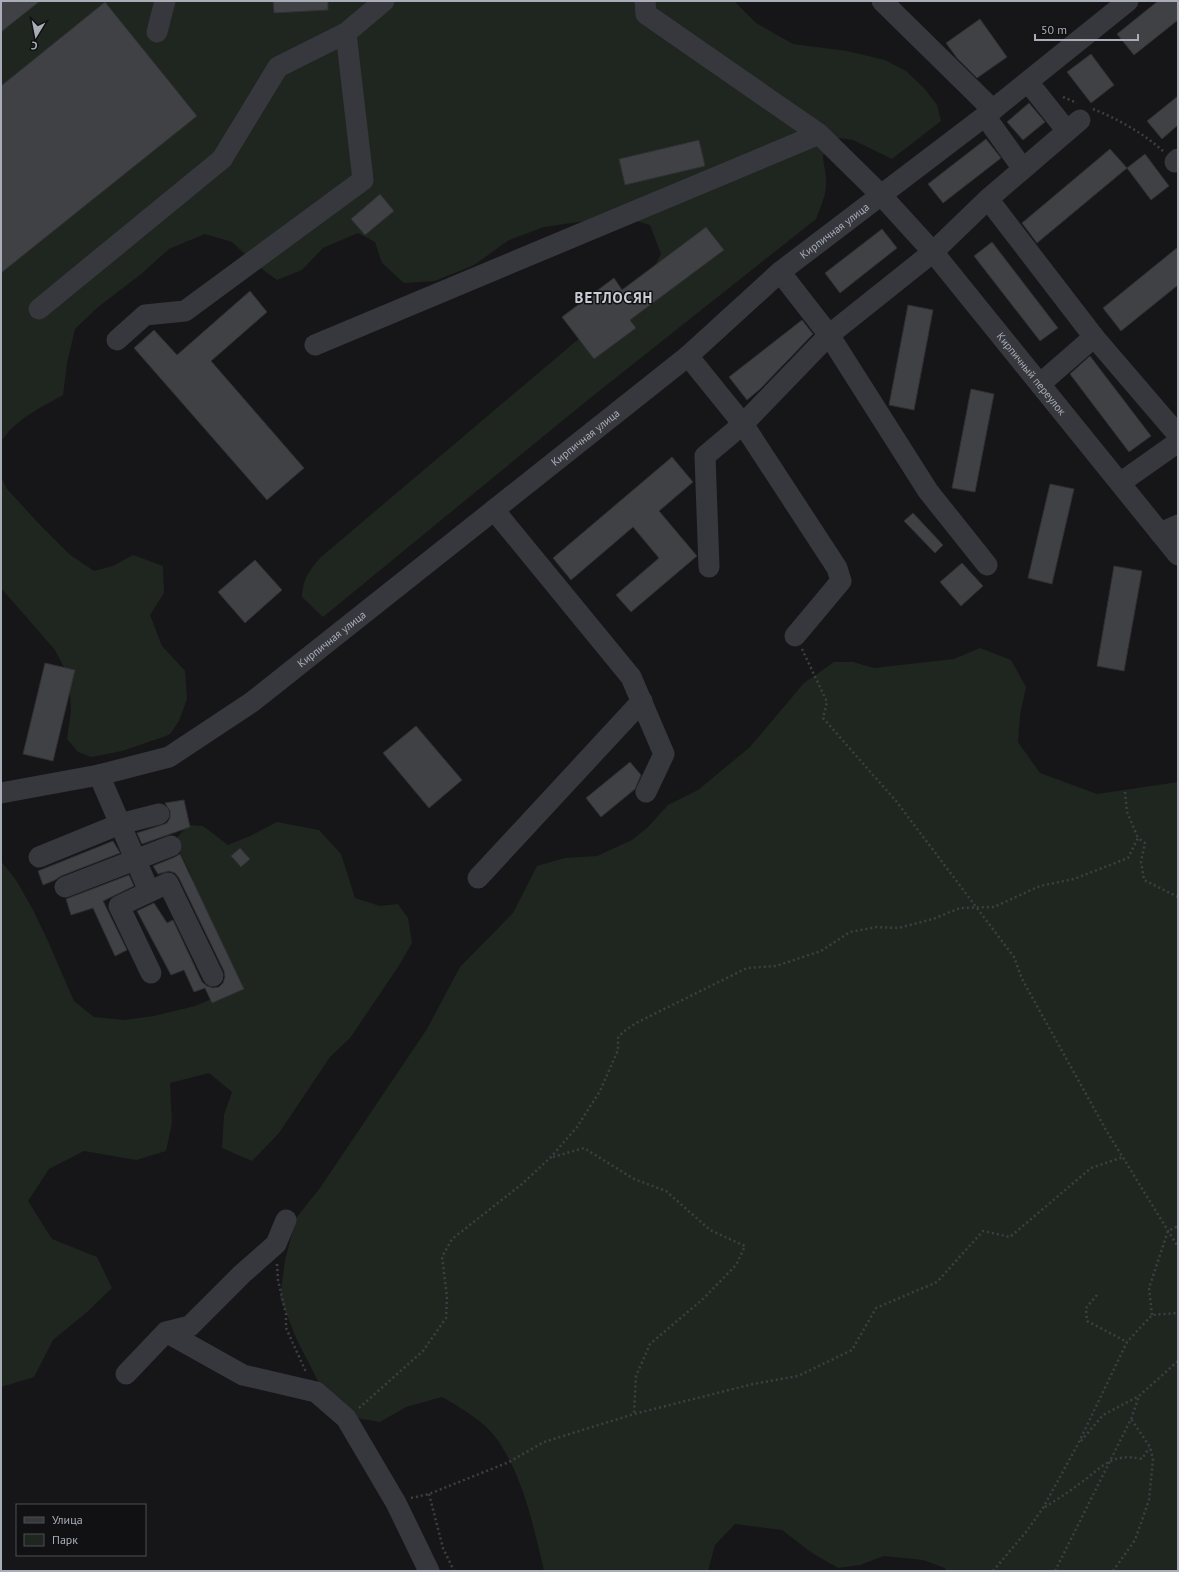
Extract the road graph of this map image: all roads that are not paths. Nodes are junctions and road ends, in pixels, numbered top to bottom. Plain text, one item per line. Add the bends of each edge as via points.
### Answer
1 (165, 1) edge
2 (384, 1) edge
3 (645, 1) edge
4 (882, 1) edge
5 (1128, 1) edge
6 (157, 32) dead end
7 (346, 33) junction
8 (1028, 82) junction
9 (989, 113) junction
10 (819, 134) junction
11 (1023, 169) junction
12 (881, 195) junction
13 (988, 199) junction
14 (933, 252) junction
15 (780, 272) junction
16 (38, 309) dead end
17 (829, 335) junction
18 (1094, 338) junction
19 (117, 340) dead end
20 (315, 345) dead end
21 (688, 356) junction
22 (1040, 384) junction
23 (744, 424) junction
24 (1178, 435) edge
25 (1178, 442) edge
26 (1120, 483) junction
27 (494, 510) junction
28 (1169, 529) edge
29 (1178, 555) edge
30 (987, 565) dead end
31 (709, 567) dead end
32 (795, 636) road end
33 (642, 701) junction
34 (99, 775) junction
35 (646, 792) dead end
36 (1, 793) edge
37 (159, 814) dead end
38 (120, 824) junction
39 (171, 846) dead end
40 (39, 857) dead end
41 (135, 859) junction
42 (478, 878) dead end
43 (65, 886) dead end
44 (149, 892) junction
45 (151, 973) dead end
46 (213, 976) dead end
47 (286, 1220) dead end
48 (166, 1332) junction
49 (126, 1374) dead end
50 (429, 1571) edge

1 - 6 street
2 - 7 street
3 - 10 street, Кирпичный переулок via 646,14
4 - 9 street
5 - 8 street, Кирпичная улица
7 - 16 street via 278,67 222,159
7 - 19 street via 363,180 184,311 145,315
8 - 9 street, Кирпичная улица
8 - 11 street via 1078,115
9 - 11 street
9 - 12 street, Кирпичная улица
10 - 12 street, Кирпичный переулок
10 - 20 street
11 - 13 street
12 - 14 street, Кирпичный переулок
12 - 15 street, Кирпичная улица
13 - 14 street
13 - 18 street
14 - 17 street
14 - 22 street, Кирпичный переулок
15 - 17 street
15 - 21 street, Кирпичная улица
17 - 23 street
17 - 30 street via 928,491
18 - 22 street
18 - 24 street
21 - 23 street
21 - 27 street, Кирпичная улица
22 - 26 street, Кирпичный переулок
23 - 31 street via 705,456
23 - 32 street via 837,568 841,581
25 - 26 street
26 - 28 street, Кирпичный переулок
27 - 33 street via 631,677
27 - 34 street, Кирпичная улица via 252,702 169,757
28 - 29 street, Кирпичный переулок
33 - 35 street via 664,754
33 - 42 street
34 - 36 street, Кирпичная улица
34 - 38 street
37 - 38 street
38 - 40 street
38 - 41 street
39 - 41 street
41 - 43 street
41 - 44 street
44 - 45 street via 119,906
44 - 46 street via 168,883
47 - 48 street via 276,1244 190,1326
48 - 49 street
48 - 50 street via 243,1375 316,1392 346,1418 396,1502

